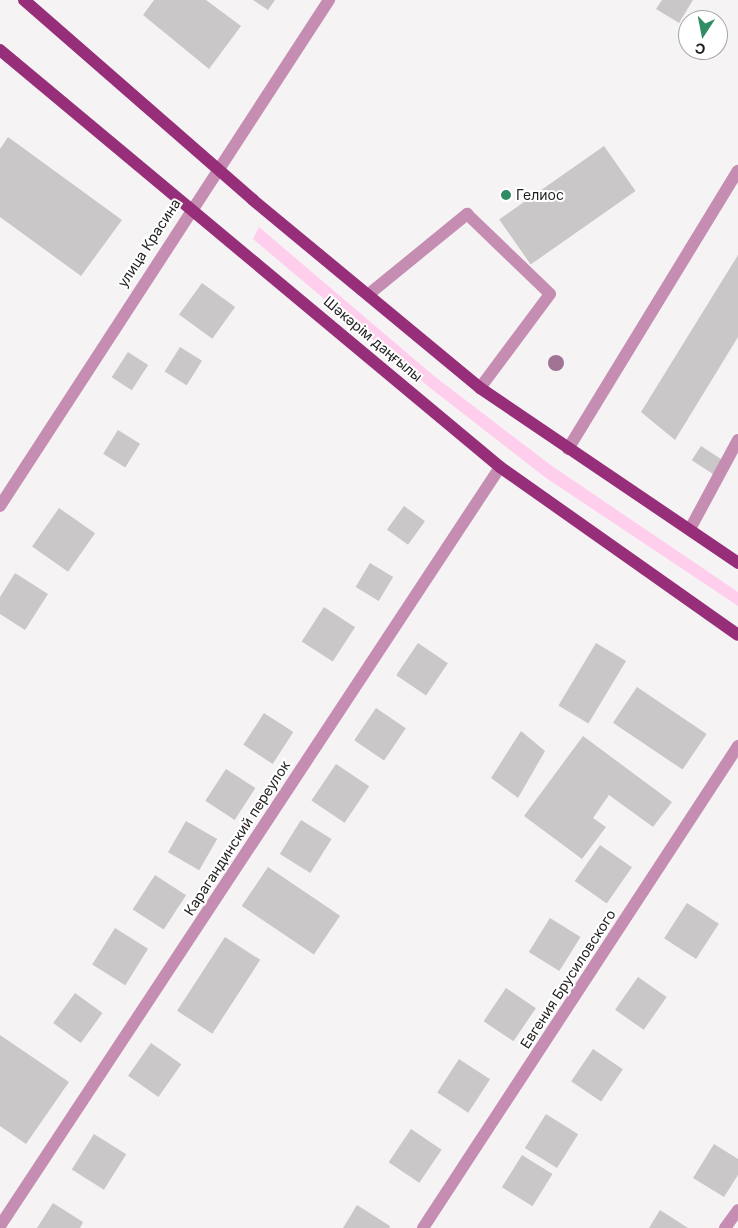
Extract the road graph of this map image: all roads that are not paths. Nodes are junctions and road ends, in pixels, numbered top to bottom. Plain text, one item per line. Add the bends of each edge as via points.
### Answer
1 (24, 0) edge
2 (329, 0) edge
3 (0, 50) edge
4 (217, 166) junction
5 (738, 171) edge
6 (191, 205) junction
7 (369, 294) junction
8 (480, 388) junction
9 (738, 440) edge
10 (568, 449) junction
11 (500, 467) junction
12 (1, 503) edge
13 (690, 529) junction
14 (738, 563) edge
15 (738, 635) edge
16 (738, 746) edge
17 (738, 1210) edge
18 (0, 1226) edge
19 (423, 1228) edge
20 (725, 1228) edge

1 - 4 main road
2 - 4 street, улица Красина
3 - 6 main road, Шәкәрім даңғылы
4 - 6 street, улица Красина
4 - 7 main road
5 - 10 street
6 - 11 main road, Шәкәрім даңғылы
6 - 12 street, улица Красина
7 - 8 main road
7 - 8 street via 467,214 550,294
8 - 10 main road
9 - 13 street
10 - 13 main road
11 - 15 main road, Шәкәрім даңғылы
11 - 18 street, Карагандинский переулок
13 - 14 main road
16 - 19 street, Евгения Брусиловского
17 - 20 street

